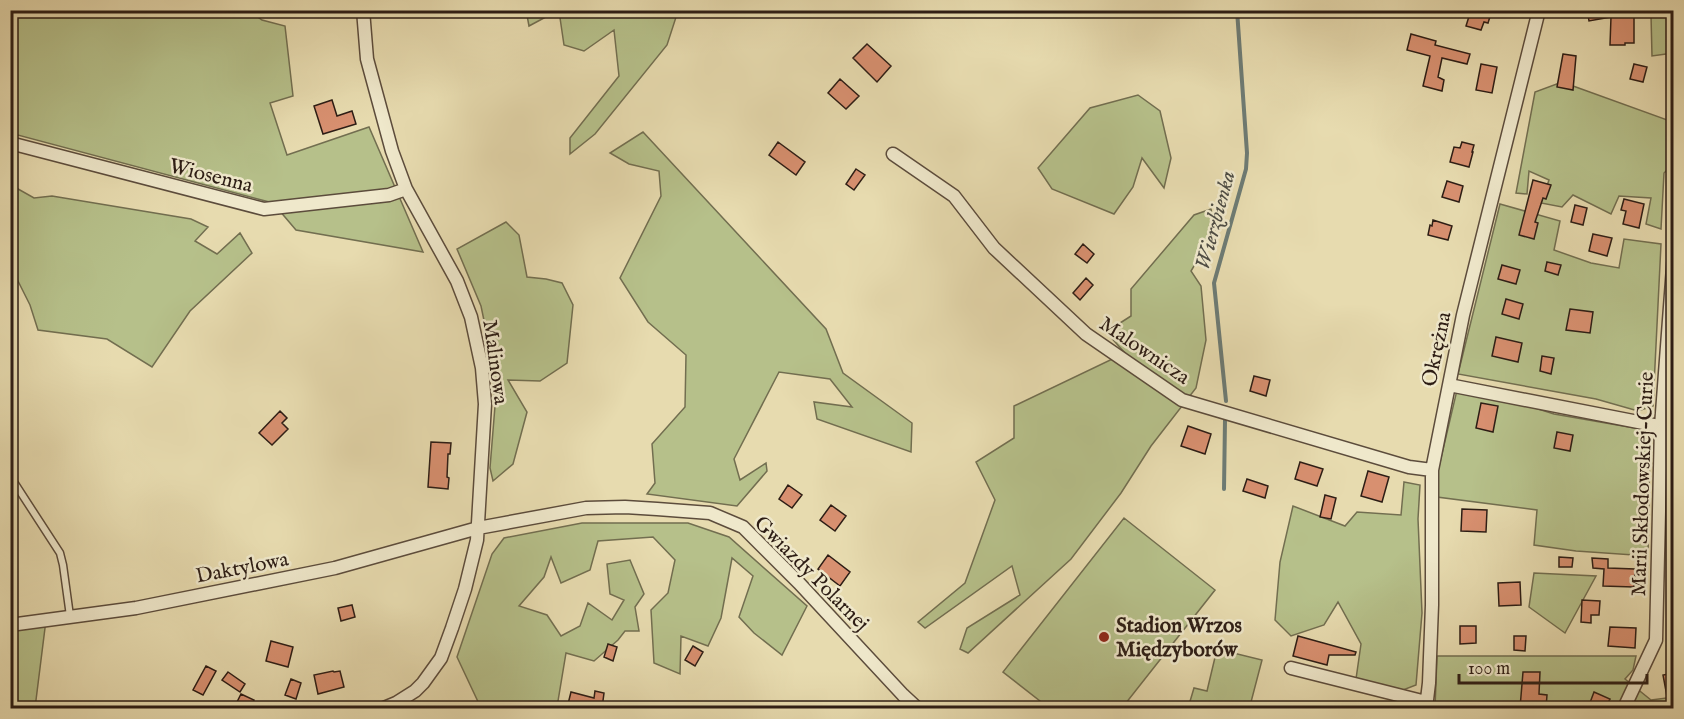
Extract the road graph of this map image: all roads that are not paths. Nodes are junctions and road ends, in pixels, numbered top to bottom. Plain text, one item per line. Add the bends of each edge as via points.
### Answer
1 (363, 10) edge
2 (1539, 10) edge
3 (10, 143) edge
4 (893, 154) dead end
5 (406, 189) junction
6 (1674, 254) edge
7 (1449, 385) junction
8 (1667, 428) edge
9 (1432, 470) junction
10 (10, 476) edge
11 (478, 528) junction
12 (70, 617) junction
13 (10, 625) edge
14 (1291, 668) dead end
15 (1426, 705) edge
16 (384, 708) edge
17 (917, 708) edge
18 (1624, 708) edge

1 - 5 street, Malinowa via 367,59
2 - 7 street, Okrężna
3 - 5 street, Wiosenna via 264,208 389,195
4 - 9 street, Malownicza via 950,192 994,248 1078,327 1182,400 1409,467
5 - 11 street, Malinowa via 457,281 477,341 485,404
6 - 8 street, Marii Skłodowskiej-Curie
7 - 8 street
7 - 9 street, Okrężna
8 - 18 street, Marii Skłodowskiej-Curie via 1656,640
9 - 15 street, Okrężna via 1432,606
10 - 12 lane via 60,553
11 - 12 street, Daktylowa via 334,568 136,608
11 - 16 street, Malinowa via 465,589 441,658 415,691
11 - 17 street, Gwiazdy Polarnej via 586,508 710,513 743,527
12 - 13 street, Daktylowa
14 - 15 street, Okrężna

